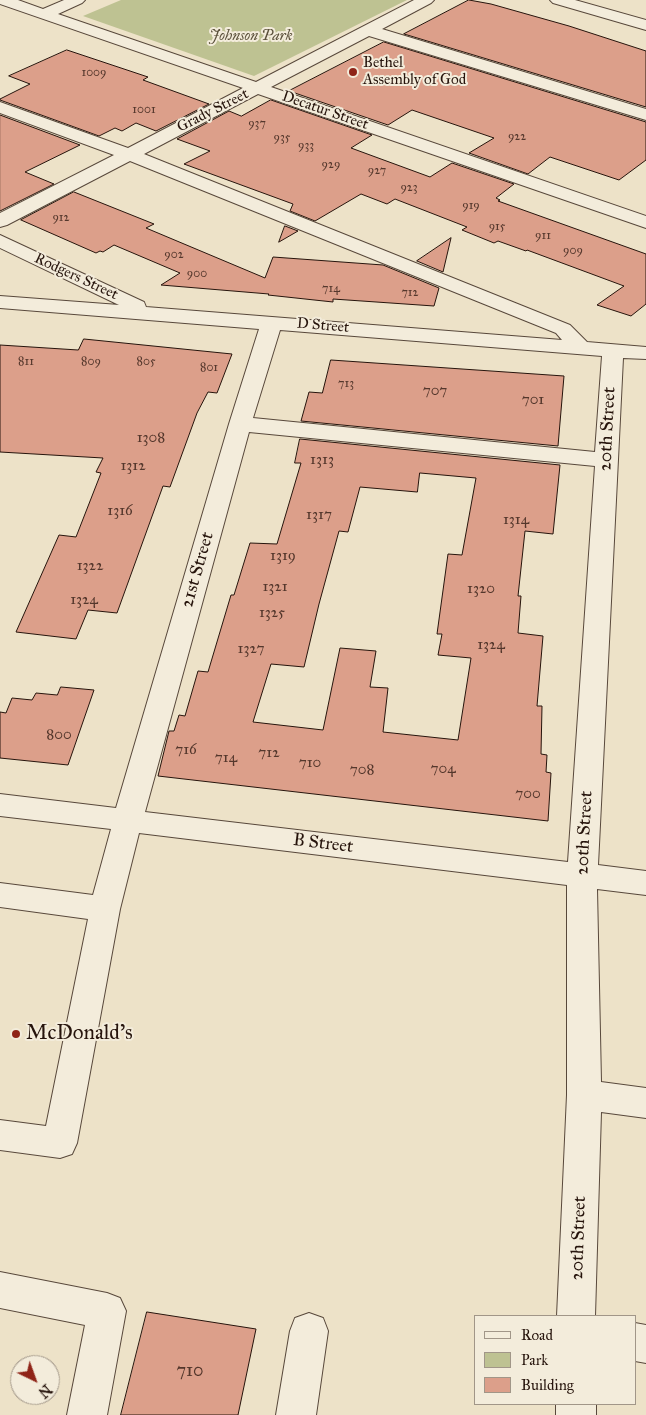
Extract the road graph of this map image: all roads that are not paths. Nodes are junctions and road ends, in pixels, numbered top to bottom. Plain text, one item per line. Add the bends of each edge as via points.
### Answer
1 (4, 0) edge
2 (77, 0) edge
3 (426, 0) edge
4 (558, 0) edge
5 (44, 14) junction
6 (646, 25) edge
7 (368, 30) junction
8 (259, 88) junction
9 (0, 107) edge
10 (646, 115) edge
11 (129, 154) junction
12 (0, 221) edge
13 (646, 222) edge
14 (0, 241) edge
15 (0, 302) edge
16 (152, 313) junction
17 (272, 322) junction
18 (581, 348) junction
19 (613, 351) junction
20 (646, 353) edge
21 (240, 424) junction
22 (606, 460) junction
23 (0, 805) edge
24 (128, 819) junction
25 (582, 877) junction
26 (646, 883) edge
27 (0, 895) edge
28 (105, 909) junction
29 (584, 1095) junction
30 (646, 1103) edge
31 (0, 1136) edge
32 (0, 1290) edge
33 (576, 1315) edge
34 (309, 1331) dead end
35 (87, 1415) edge
36 (296, 1415) edge

1 - 5 street, Decatur Street
2 - 5 street
3 - 7 street, Grady Street
4 - 6 street
5 - 8 street, Decatur Street
7 - 8 street, Grady Street
7 - 10 street
8 - 11 street, Grady Street
8 - 13 street, Decatur Street
9 - 11 street
11 - 12 street, Grady Street
11 - 18 street via 562,329
14 - 16 street, Rodgers Street
15 - 16 street, D Street
16 - 17 street, D Street
17 - 18 street, D Street
17 - 21 street, 21st Street
18 - 19 street, D Street
19 - 20 street, D Street
19 - 22 street, 20th Street
21 - 22 street
21 - 24 street, 21st Street
22 - 25 street, 20th Street
23 - 24 street, B Street
24 - 25 street, B Street
24 - 28 street, 21st Street
25 - 26 street, B Street
25 - 29 street, 20th Street
27 - 28 street
28 - 31 street, 21st Street via 60,1143
29 - 30 street
29 - 33 street, 20th Street
32 - 35 street via 107,1312
34 - 36 street

